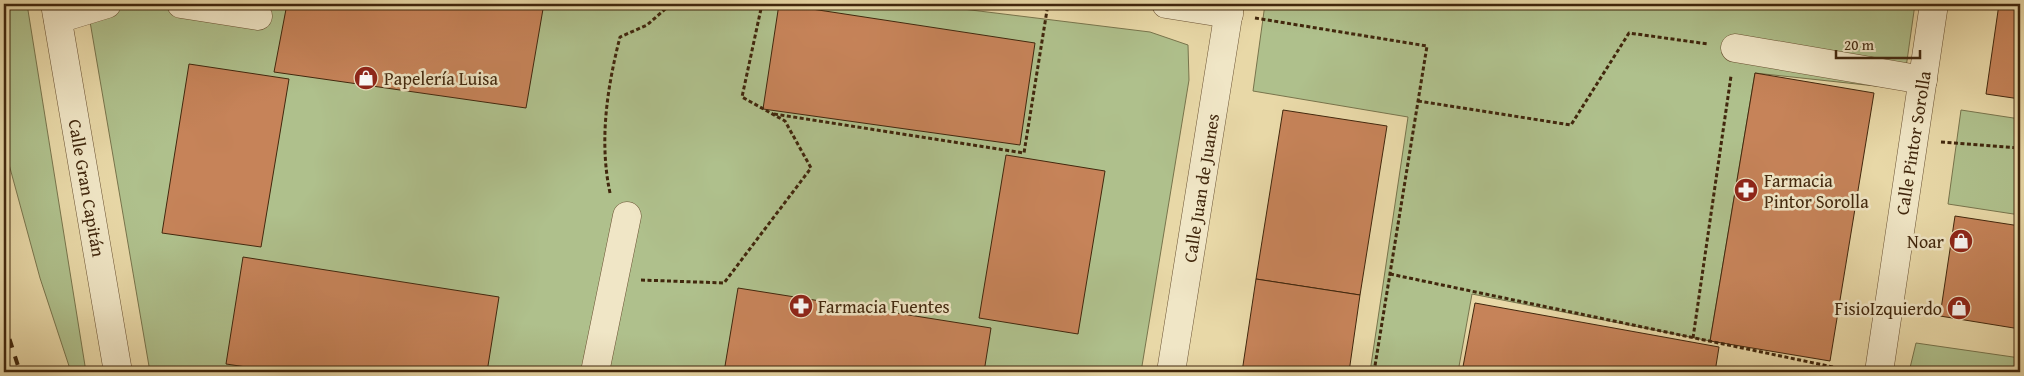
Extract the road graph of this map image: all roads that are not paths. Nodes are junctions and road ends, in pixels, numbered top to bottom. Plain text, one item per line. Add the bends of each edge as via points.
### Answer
1 (107, 4) edge
2 (181, 4) edge
3 (1166, 4) edge
4 (1934, 4) edge
5 (1230, 9) edge
6 (56, 12) edge
7 (258, 16) dead end
8 (1735, 48) road end
9 (1923, 80) junction
10 (627, 216) road end
11 (118, 372) edge
12 (595, 372) edge
13 (1171, 372) edge
14 (1879, 372) edge

1 - 6 street
2 - 7 street
3 - 5 street
4 - 9 street, Calle Pintor Sorolla
5 - 13 street, Calle Juan de Juanes
6 - 11 street, Calle Gran Capitán
8 - 9 street
9 - 14 street, Calle Pintor Sorolla
10 - 12 street

